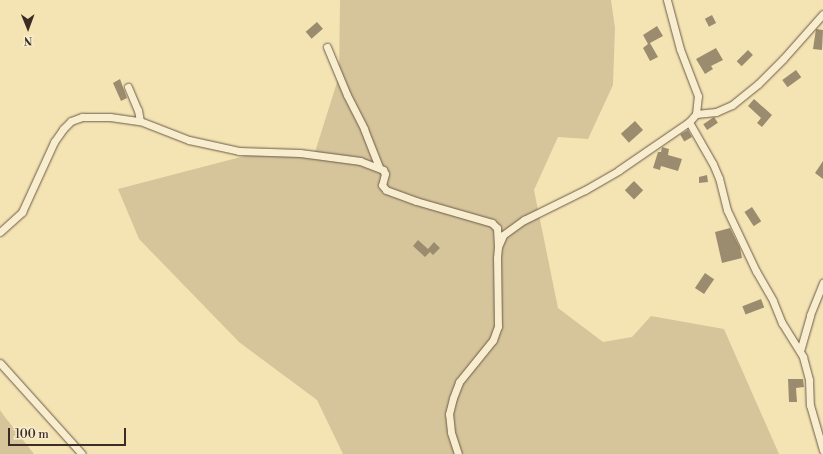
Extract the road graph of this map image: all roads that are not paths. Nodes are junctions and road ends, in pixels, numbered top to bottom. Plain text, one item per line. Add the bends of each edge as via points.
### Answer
1 (667, 0) edge
2 (823, 14) edge
3 (327, 47) dead end
4 (128, 87) dead end
5 (696, 114) junction
6 (140, 121) junction
7 (689, 122) junction
8 (379, 167) junction
9 (0, 232) edge
10 (498, 247) junction
11 (823, 282) edge
12 (800, 351) junction
13 (0, 363) edge
14 (823, 450) edge
15 (82, 454) edge
16 (458, 454) edge

1 - 5 street via 680,49 698,96
2 - 5 street via 783,59 732,105 716,112
3 - 8 street
4 - 6 street
5 - 7 street
6 - 8 street via 189,140 239,151 300,152 360,161
6 - 9 street via 110,117 82,117 71,121 54,142 22,212
7 - 10 street via 619,170 511,227 503,235
7 - 12 street via 713,164 727,210 756,271 782,323
8 - 10 street via 385,174 382,185 386,190 416,202 492,222 497,228
10 - 16 street via 498,326 493,340 459,382 449,414
11 - 12 street
12 - 14 street via 808,376 809,399
13 - 15 street

